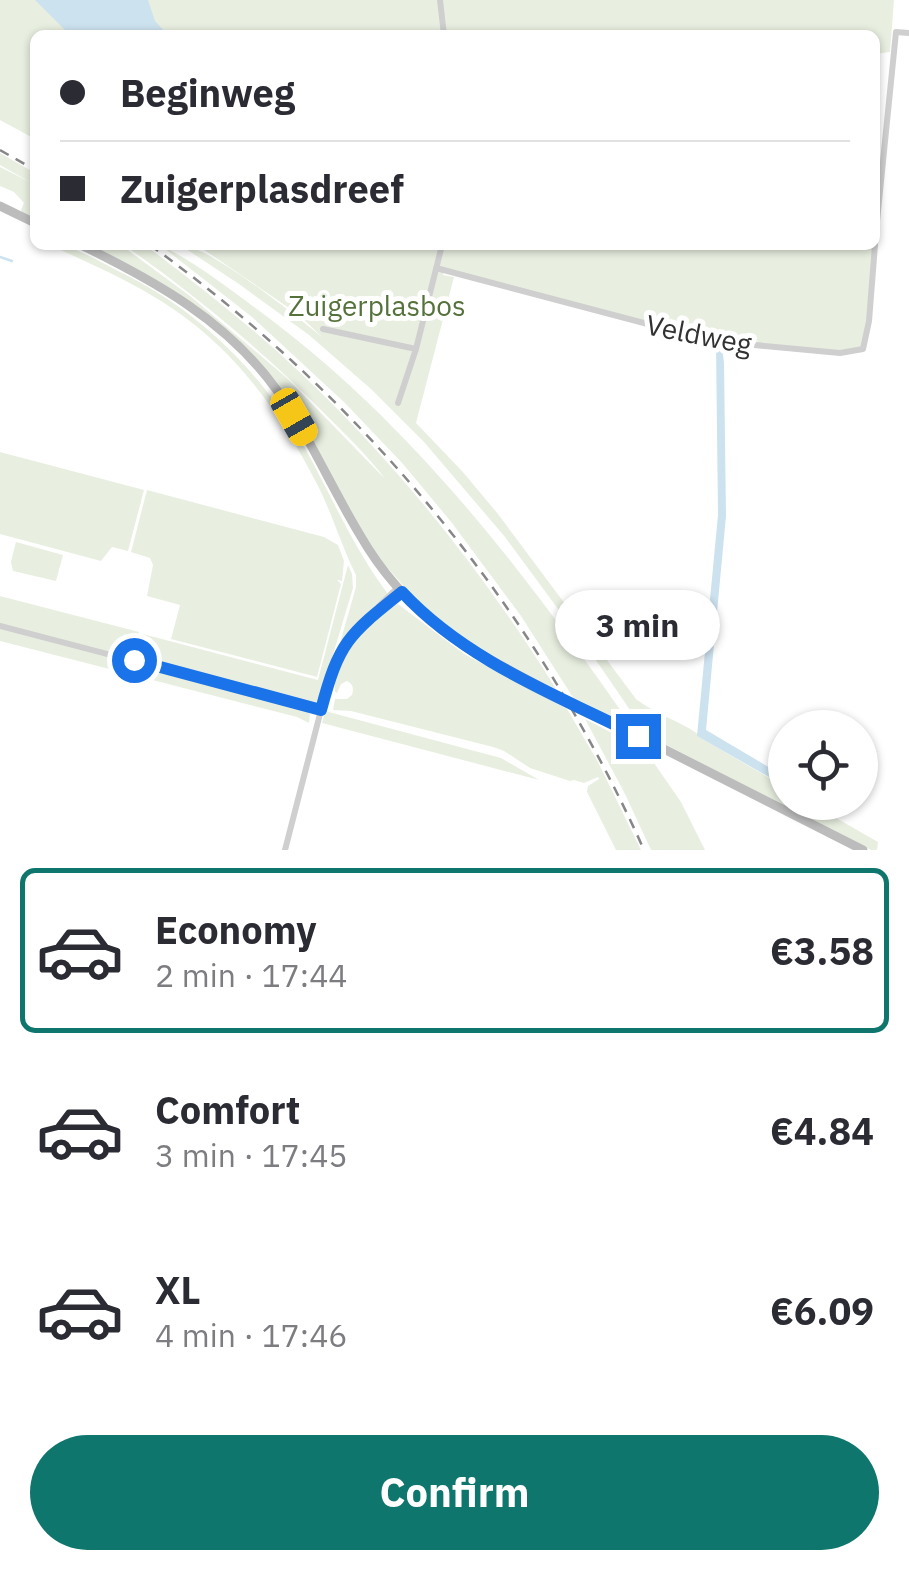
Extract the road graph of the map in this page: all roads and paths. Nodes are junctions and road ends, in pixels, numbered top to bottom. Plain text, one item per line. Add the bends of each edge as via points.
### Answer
1 (440, 0) edge
2 (443, 30) edge
3 (909, 33) edge
4 (880, 193) edge
5 (0, 206) edge
6 (30, 220) edge
7 (91, 250) edge
8 (441, 250) edge
9 (874, 250) edge
10 (436, 268) junction
11 (323, 330) dead end
12 (416, 350) junction
13 (398, 403) dead end
14 (400, 590) junction
15 (0, 626) edge
16 (321, 710) junction
17 (285, 850) edge
18 (863, 850) edge

1 - 2 street
3 - 4 street, Veldweg via 896,32
5 - 6 main road
7 - 14 main road via 188,304 240,348 275,388 360,536
8 - 10 street
9 - 10 street, Veldweg via 863,350 840,353 712,341
10 - 12 street
11 - 12 street
12 - 13 street
14 - 16 street via 339,654
14 - 18 main road, bridge via 462,644
15 - 16 street
16 - 17 street

